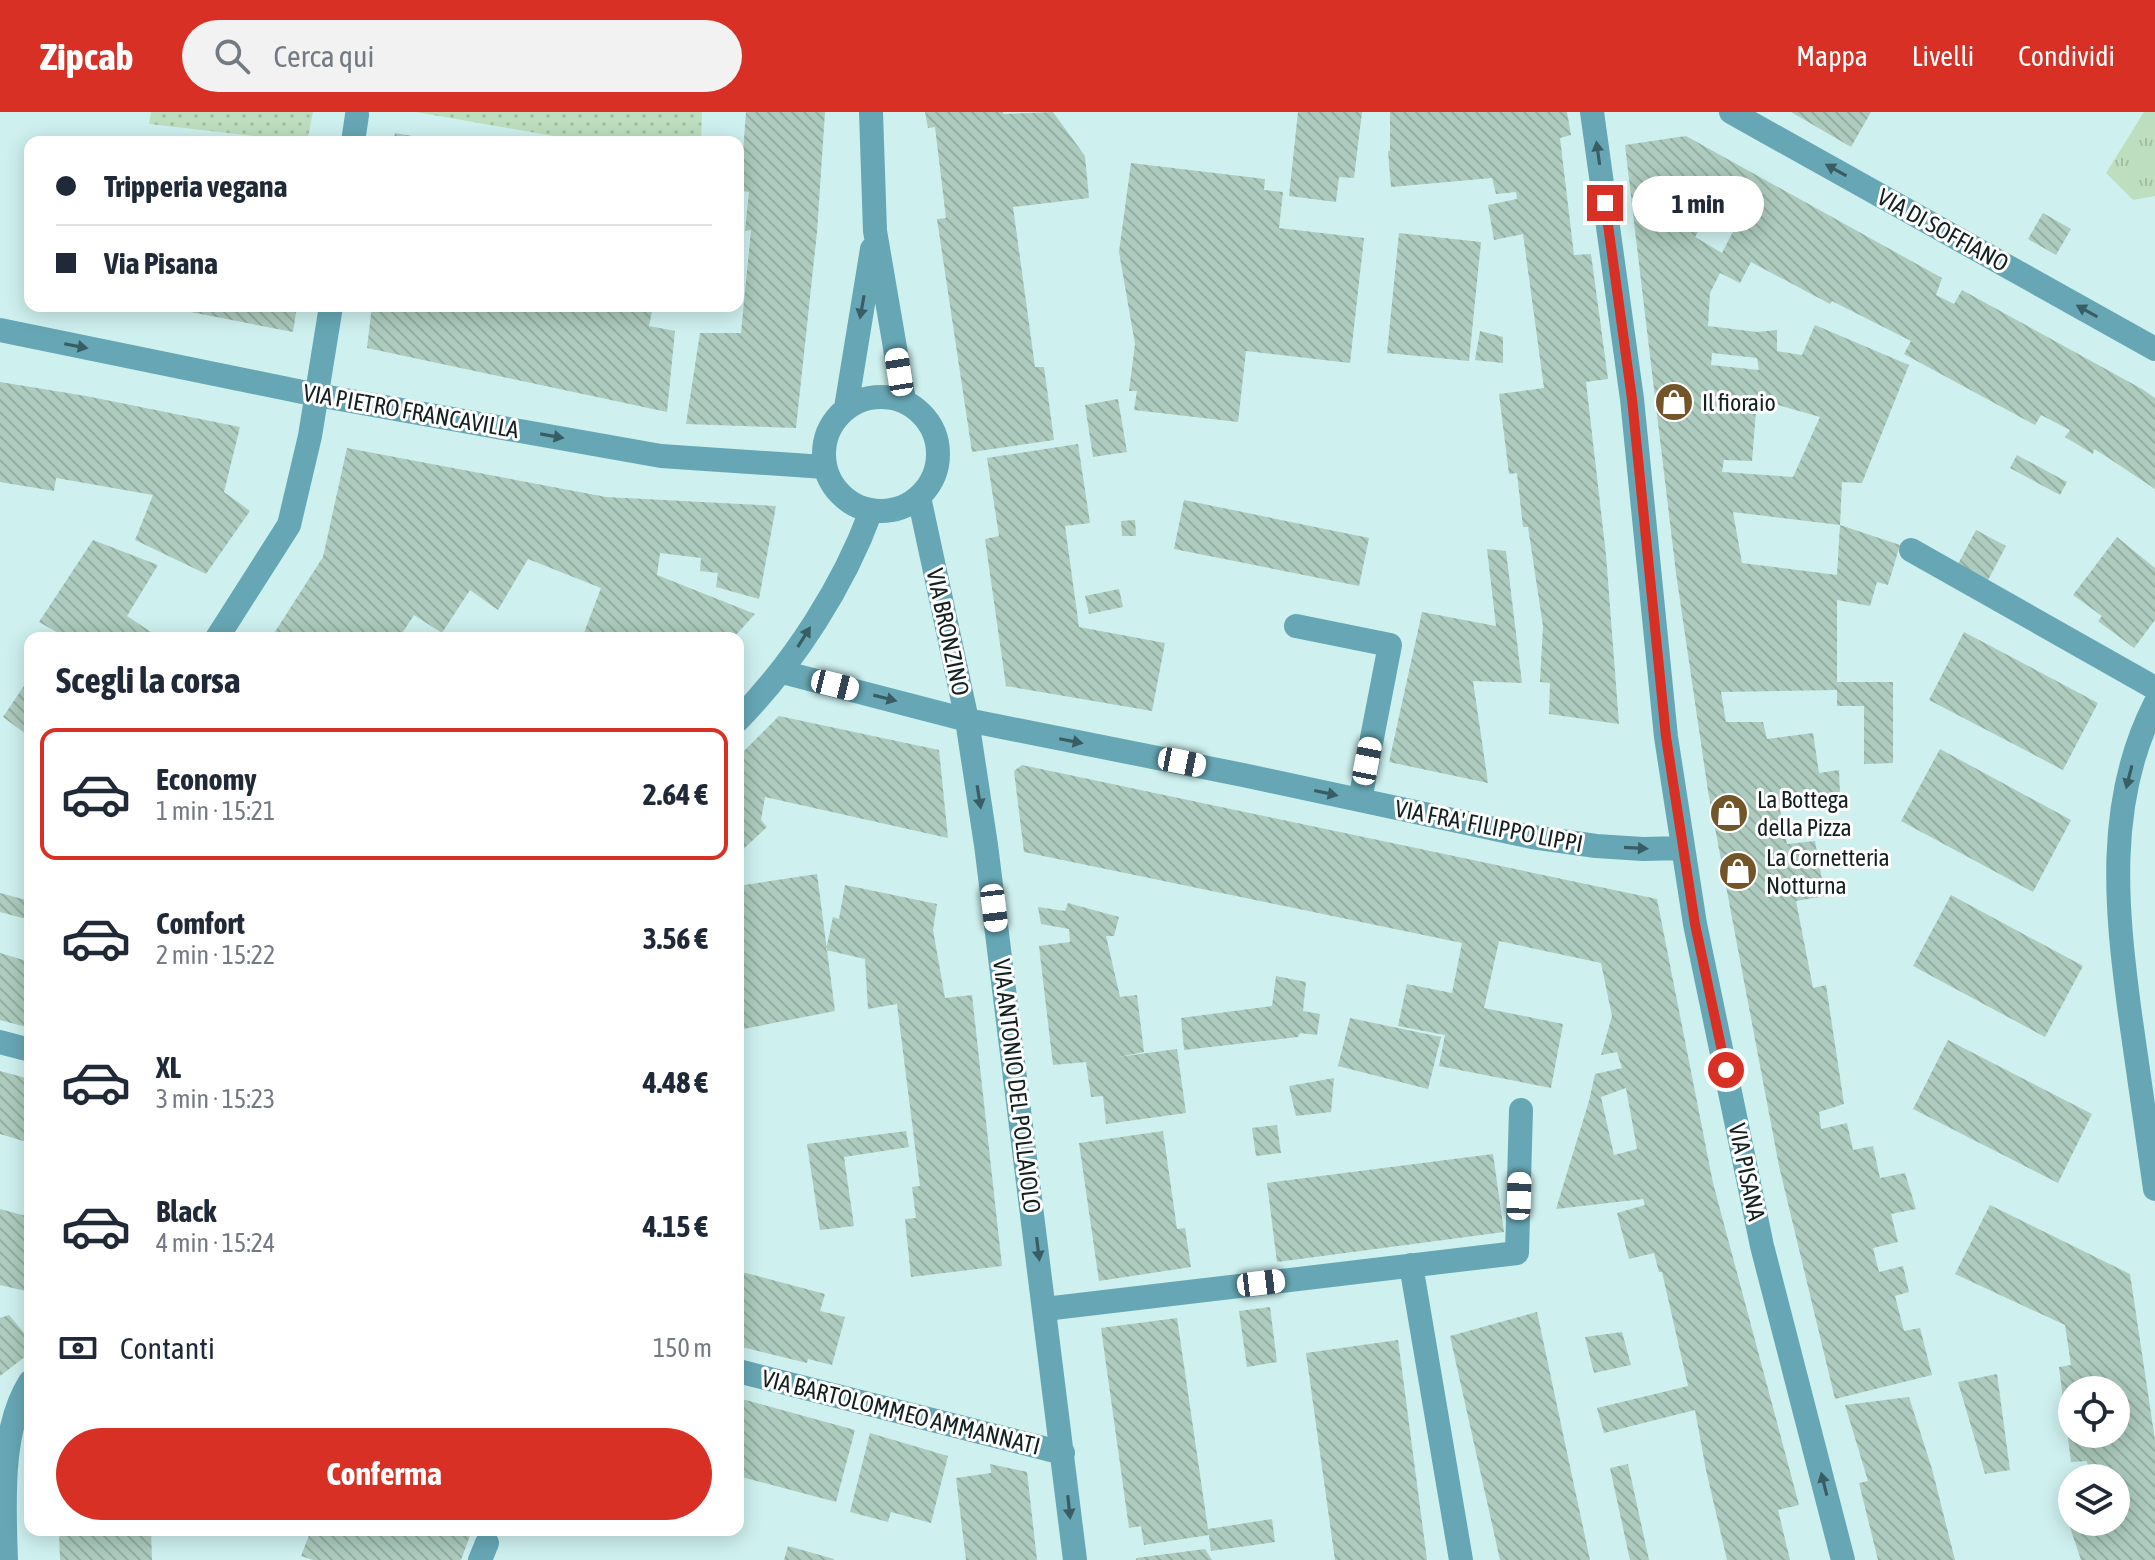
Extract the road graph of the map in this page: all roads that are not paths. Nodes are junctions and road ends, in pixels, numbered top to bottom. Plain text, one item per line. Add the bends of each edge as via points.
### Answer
1 (871, 112) edge
2 (1592, 112) edge
3 (1731, 112) edge
4 (357, 115) dead end
5 (354, 136) edge
6 (875, 231) junction
7 (330, 312) edge
8 (0, 330) edge
9 (2153, 343) edge
10 (317, 395) junction
11 (904, 400) junction
12 (846, 408) junction
13 (825, 467) junction
14 (919, 497) junction
15 (871, 511) junction
16 (1911, 550) dead end
17 (1296, 626) dead end
18 (221, 632) edge
19 (782, 672) junction
20 (2155, 688) edge
21 (2155, 704) edge
22 (744, 713) edge
23 (967, 720) junction
24 (1360, 800) junction
25 (1683, 848) junction
26 (0, 1042) edge
27 (24, 1048) edge
28 (2146, 1057) edge
29 (1521, 1110) dead end
30 (2155, 1189) edge
31 (1411, 1265) junction
32 (1045, 1309) junction
33 (744, 1373) edge
34 (24, 1390) edge
35 (1063, 1453) junction
36 (6, 1560) edge
37 (1075, 1560) edge
38 (1461, 1560) edge
39 (1843, 1560) edge

1 - 6 street
25 -> 2 street, VIA PISANA via 1656,649 1632,399
9 -> 3 street, VIA DI SOFFIANO
4 - 5 street
6 - 11 street
6 -> 12 street
7 - 10 street
8 -> 10 street, VIA PIETRO FRANCAVILLA
10 -> 13 street, VIA PIETRO FRANCAVILLA via 661,456
10 - 18 street via 289,525
11 - 12 street via 871,397
11 - 14 street via 928,420 937,438 937,470
12 - 13 street via 827,435
13 - 15 street via 842,496
14 - 15 street via 905,507
14 - 23 street, VIA BRONZINO
19 -> 15 street via 837,583
16 - 20 street
17 - 24 street via 1390,645
19 - 22 street
19 -> 23 street, VIA BRONZINO
21 -> 28 street via 2128,777 2118,849 2119,929
23 -> 24 street, VIA FRA' FILIPPO LIPPI
23 -> 32 street, VIA ANTONIO DEL POLLAIOLO
24 -> 25 street, VIA FRA' FILIPPO LIPPI via 1532,837 1596,846
39 -> 25 street, VIA PISANA via 1762,1246
26 - 27 street
28 - 30 street
29 - 31 street via 1517,1253
31 - 32 street
31 - 38 street
32 - 35 street, VIA ANTONIO DEL POLLAIOLO
33 - 35 street, VIA BARTOLOMMEO AMMANNATI
34 - 36 street via 6,1436
35 -> 37 street, VIA ANTONIO DEL POLLAIOLO

